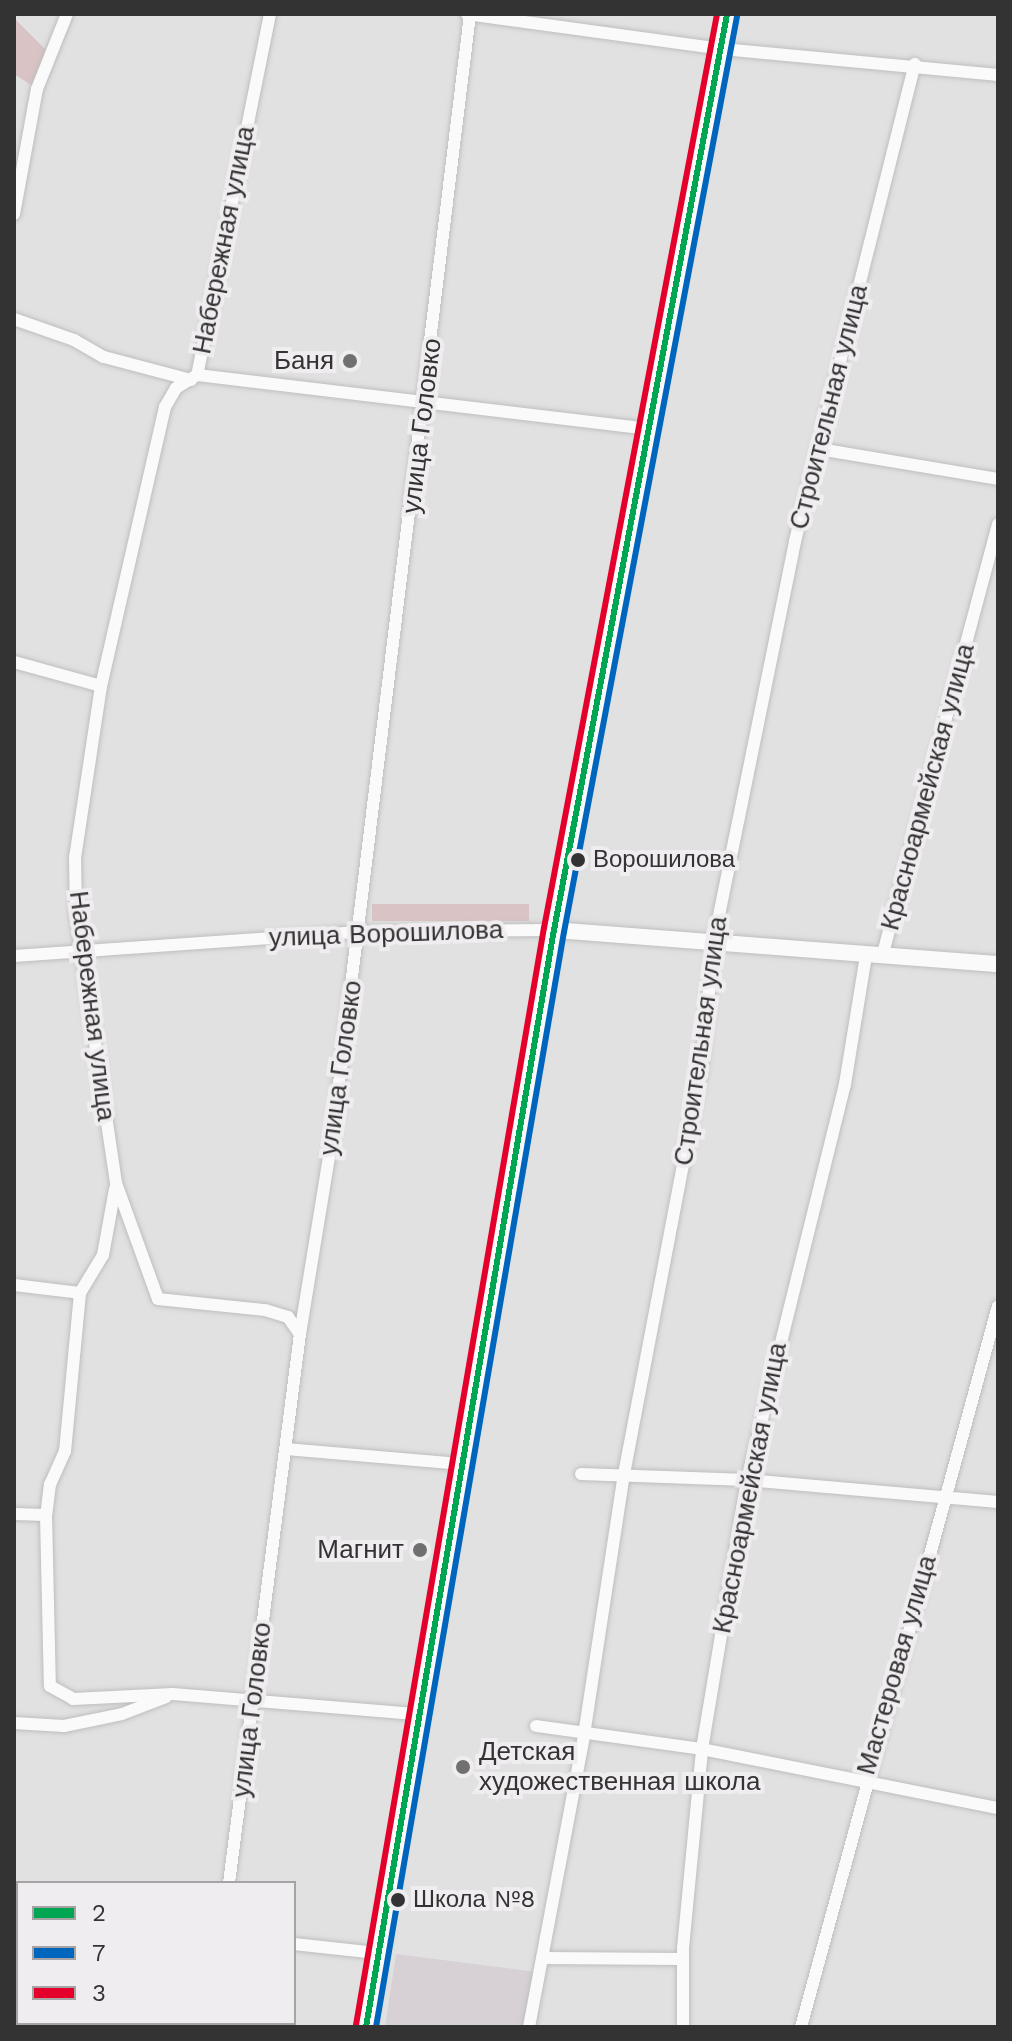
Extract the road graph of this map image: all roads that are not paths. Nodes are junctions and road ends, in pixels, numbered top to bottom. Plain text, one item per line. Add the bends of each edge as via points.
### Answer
1 (67, 14) edge
2 (270, 14) edge
3 (469, 14) edge
4 (727, 14) edge
5 (723, 49) junction
6 (915, 64) junction
7 (998, 75) edge
8 (26, 145) junction
9 (14, 156) edge
10 (14, 214) edge
11 (14, 319) edge
12 (196, 378) junction
13 (425, 402) junction
14 (652, 429) junction
15 (819, 449) junction
16 (998, 479) edge
17 (998, 524) edge
18 (14, 662) edge
19 (101, 686) junction
20 (554, 930) junction
21 (359, 932) junction
22 (714, 940) junction
23 (80, 951) junction
24 (14, 956) edge
25 (874, 956) junction
26 (998, 964) edge
27 (116, 1183) junction
28 (14, 1285) edge
29 (80, 1293) junction
30 (998, 1306) edge
31 (300, 1334) junction
32 (286, 1449) junction
33 (462, 1464) junction
34 (581, 1474) dead end
35 (624, 1474) junction
36 (747, 1480) junction
37 (944, 1496) junction
38 (998, 1502) edge
39 (14, 1514) edge
40 (46, 1515) junction
41 (173, 1694) junction
42 (253, 1700) junction
43 (418, 1714) junction
44 (14, 1723) edge
45 (536, 1726) dead end
46 (584, 1733) junction
47 (702, 1749) junction
48 (865, 1778) junction
49 (998, 1808) edge
50 (229, 1881) edge
51 (296, 1944) edge
52 (377, 1953) junction
53 (542, 1958) junction
54 (683, 1959) junction
55 (366, 2027) edge
56 (529, 2027) edge
57 (683, 2027) edge
58 (801, 2027) edge

1 - 8 street via 37,89
2 - 12 street, Набережная улица
3 - 5 street
3 - 13 street, улица Головко
4 - 5 main road
5 - 6 street
5 - 14 main road
6 - 7 street
6 - 15 street, Строительная улица
8 - 9 street
8 - 10 street
11 - 12 street via 104,357
12 - 13 street
12 - 19 street, Набережная улица via 176,388 165,407
13 - 14 street
13 - 21 street, улица Головко
14 - 20 main road
15 - 16 street
15 - 22 street, Строительная улица via 795,541
17 - 25 street, Красноармейская улица
18 - 19 street
19 - 23 street, Набережная улица via 75,857
20 - 21 street, улица Ворошилова
20 - 22 main road, улица Ворошилова
20 - 33 main road
21 - 23 street, улица Ворошилова
21 - 31 street, улица Головко
22 - 25 main road, улица Ворошилова
22 - 35 street, Строительная улица via 701,1071
23 - 24 street, улица Ворошилова
23 - 27 street, Набережная улица
25 - 26 main road, улица Ворошилова
25 - 36 street, Красноармейская улица
27 - 29 street, Набережная улица via 103,1255
27 - 31 street, Набережная улица via 158,1299 265,1310 288,1317
28 - 29 street
29 - 40 street, Набережная улица via 65,1451 50,1484
30 - 37 street, Мастеровая улица
31 - 32 street, улица Головко
32 - 33 street
32 - 42 street, улица Головко
33 - 43 main road
34 - 35 street
35 - 36 street
35 - 46 street, Строительная улица
36 - 37 street
36 - 47 street, Красноармейская улица
37 - 38 street
37 - 48 street, Мастеровая улица
39 - 40 street
40 - 41 street, Набережная улица via 50,1686 73,1699
41 - 42 street
41 - 44 street via 122,1714 64,1726
42 - 43 street
42 - 50 street, улица Головко
43 - 52 main road
45 - 46 street
46 - 47 street
46 - 53 street, Строительная улица
47 - 48 street
47 - 54 street, Красноармейская улица
48 - 49 street
48 - 58 street, Мастеровая улица
51 - 52 street
52 - 55 main road
53 - 54 street
53 - 56 street, Строительная улица
54 - 57 street, Красноармейская улица

